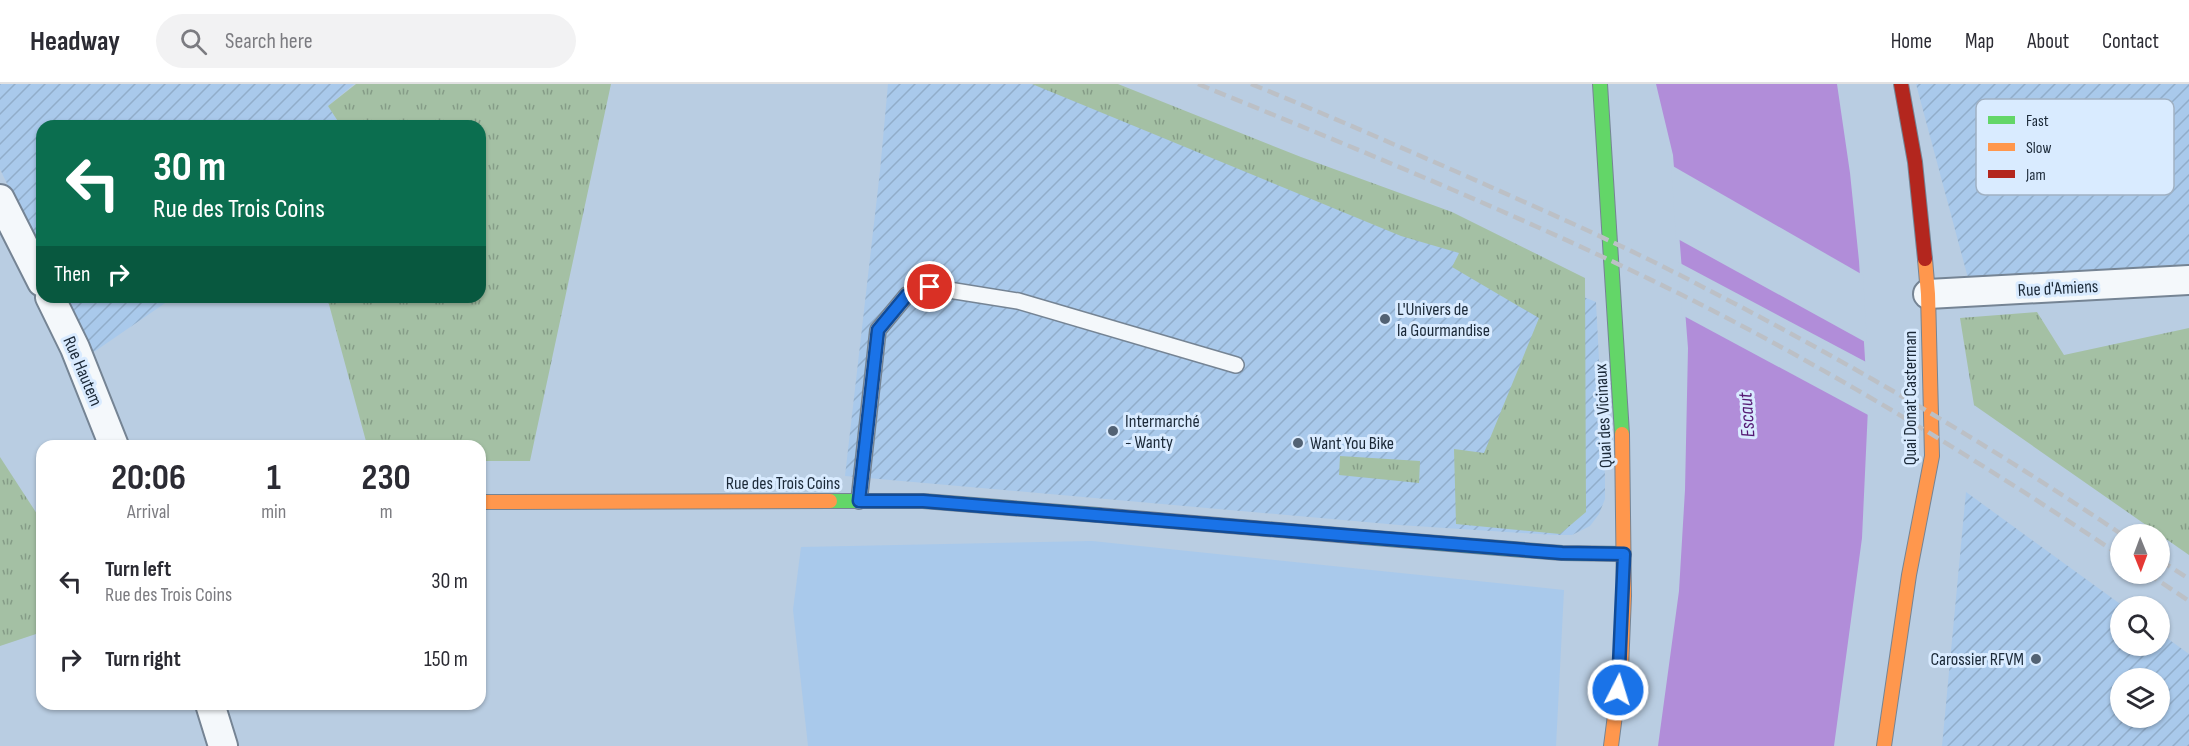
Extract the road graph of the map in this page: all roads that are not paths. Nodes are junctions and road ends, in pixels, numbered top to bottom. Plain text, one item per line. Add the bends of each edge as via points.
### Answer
1 (1600, 84) edge
2 (1901, 84) edge
3 (0, 199) edge
4 (36, 270) edge
5 (2189, 280) edge
6 (1928, 294) junction
7 (53, 303) edge
8 (1236, 365) dead end
9 (112, 440) edge
10 (859, 501) junction
11 (486, 502) edge
12 (1624, 554) junction
13 (212, 710) edge
14 (224, 746) edge
15 (1611, 746) edge
16 (1884, 746) edge

1 - 12 street, Quai des Vicinaux via 1623,434
2 - 6 street, Quai Donat Casterman via 1915,162
3 - 4 street
5 - 6 street, Rue d'Amiens
6 - 16 street, Quai Donat Casterman via 1932,456 1909,575
7 - 9 street, Rue Hautem
8 - 10 lane via 1018,301 930,287 907,295 878,330
10 - 11 street, Rue des Trois Coins
10 - 12 street, Rue des Trois Coins via 923,501 1562,553
12 - 15 street, Quai des Vicinaux via 1620,672
13 - 14 street

